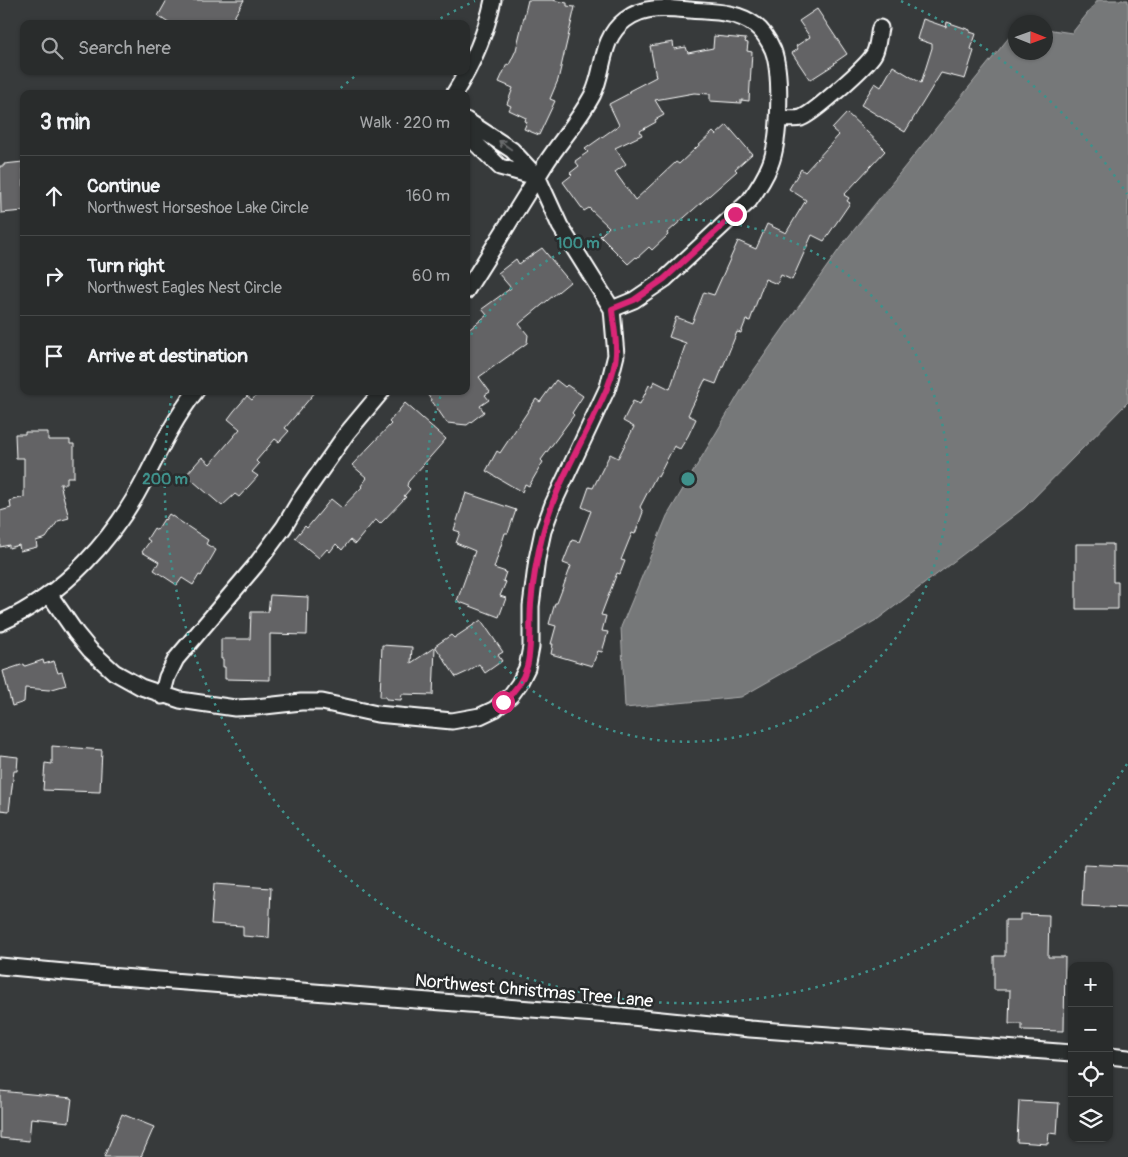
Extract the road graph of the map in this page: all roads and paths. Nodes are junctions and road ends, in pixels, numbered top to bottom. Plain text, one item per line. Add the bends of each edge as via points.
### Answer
1 (493, 0) edge
2 (880, 28) dead end
3 (470, 67) edge
4 (465, 75) edge
5 (456, 90) edge
6 (778, 118) junction
7 (470, 123) edge
8 (470, 138) edge
9 (538, 178) junction
10 (470, 285) edge
11 (612, 309) junction
12 (193, 395) edge
13 (379, 395) edge
14 (49, 594) junction
15 (0, 623) edge
16 (162, 696) junction
17 (0, 966) edge
18 (1068, 1053) edge
19 (1113, 1056) edge
20 (1128, 1058) edge

1 - 3 street
2 - 6 street via 875,52 869,61 824,102 803,117
4 - 5 street
6 - 9 street via 773,50 756,26 727,13 652,9 625,20 609,39 592,94
6 - 11 street via 776,146 770,165 749,200 664,279 634,300
9 -> 7 street via 512,150
8 - 9 street via 500,167
9 - 10 street
9 - 11 street via 560,226
11 - 16 street via 616,355 608,387 543,531 531,606 531,647 527,668 520,684 506,700 480,716 452,721 377,714 322,702 236,708
12 - 14 street via 163,441 114,530 97,552
13 - 16 street via 347,433 255,566 176,659
14 - 15 street
14 - 16 street via 90,650 114,672
17 - 18 street, Northwest Christmas Tree Lane
19 - 20 street

